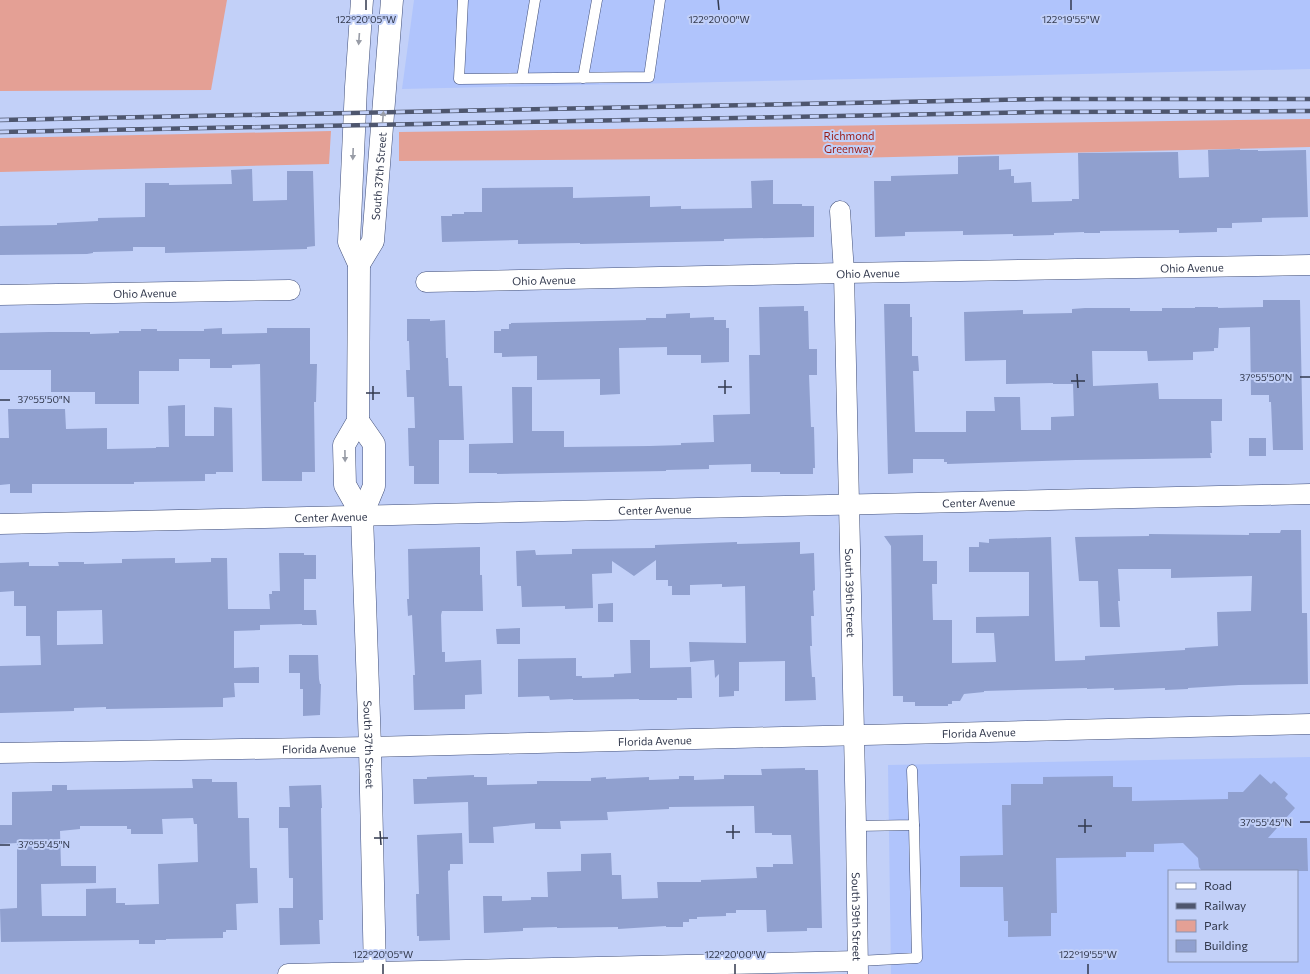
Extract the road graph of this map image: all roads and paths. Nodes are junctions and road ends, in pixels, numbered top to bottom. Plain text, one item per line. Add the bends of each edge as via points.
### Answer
1 (362, 0) edge
2 (392, 0) edge
3 (463, 0) edge
4 (535, 0) edge
5 (597, 0) edge
6 (660, 0) edge
7 (522, 78) junction
8 (583, 78) junction
9 (840, 211) dead end
10 (359, 264) junction
11 (1310, 265) edge
12 (844, 273) junction
13 (426, 282) dead end
14 (290, 290) dead end
15 (0, 295) edge
16 (358, 421) junction
17 (1310, 494) edge
18 (849, 504) junction
19 (362, 515) junction
20 (0, 524) edge
21 (1310, 724) edge
22 (854, 734) junction
23 (370, 747) junction
24 (0, 753) edge
25 (912, 770) dead end
26 (914, 825) junction
27 (856, 826) junction
28 (858, 968) edge
29 (375, 973) edge
30 (288, 974) edge

1 -> 10 street, South 37th Street via 349,242
10 -> 2 street, South 37th Street via 373,241
3 - 7 lane via 459,79
4 - 7 lane
5 - 8 lane
6 - 8 lane via 648,77
7 - 8 lane
9 - 12 street, South 39th Street
10 - 16 street, South 37th Street
11 - 12 street, Ohio Avenue
12 - 13 street, Ohio Avenue
12 - 18 street, South 39th Street
14 - 15 street, Ohio Avenue
16 - 19 street, South 37th Street via 374,444 374,486
16 -> 19 street, South 37th Street via 344,445 345,485
17 - 18 street, Center Avenue
18 - 19 street, Center Avenue
18 - 22 street, South 39th Street
19 - 20 street, Center Avenue
19 - 23 street, South 37th Street
21 - 22 street, Florida Avenue
22 - 23 street, Florida Avenue
22 - 27 street, South 39th Street
23 - 24 street, Florida Avenue
23 - 29 street, South 37th Street
25 - 26 lane
26 - 27 lane
26 - 28 lane via 917,958
27 - 28 street, South 39th Street
28 - 29 street
29 - 30 street

